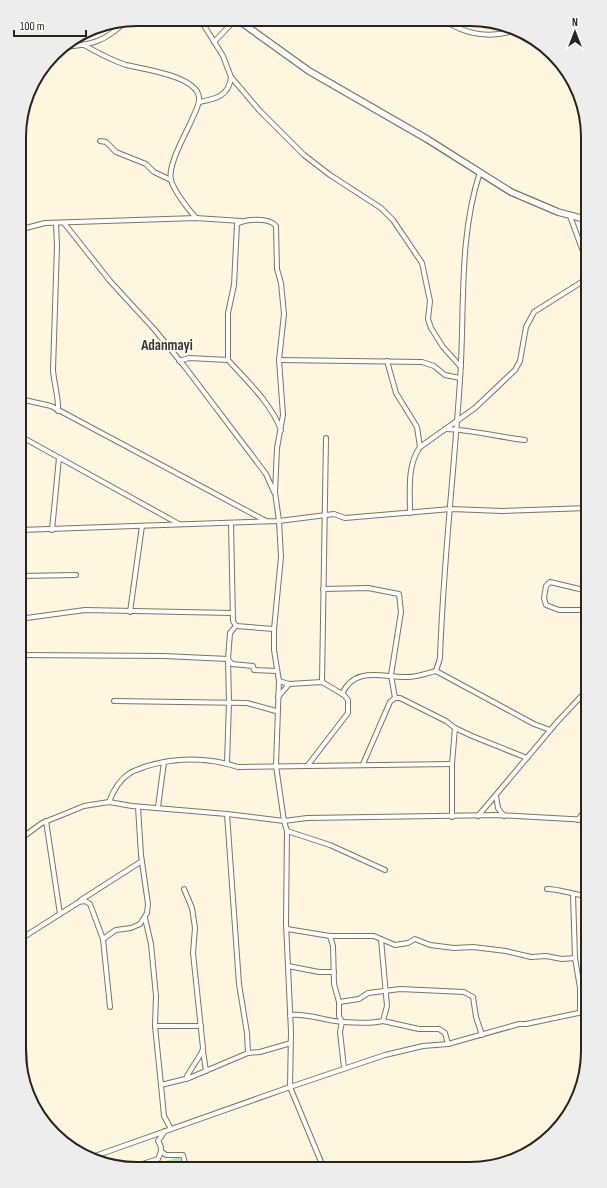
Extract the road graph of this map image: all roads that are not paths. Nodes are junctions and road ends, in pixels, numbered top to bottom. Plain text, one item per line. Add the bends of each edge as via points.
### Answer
1 (204, 26) edge
2 (229, 26) edge
3 (246, 26) edge
4 (456, 26) edge
5 (120, 27) edge
6 (506, 32) edge
7 (214, 42) junction
8 (84, 45) junction
9 (74, 46) edge
10 (231, 78) junction
11 (199, 102) junction
12 (100, 141) dead end
13 (480, 172) junction
14 (171, 180) junction
15 (570, 216) junction
16 (196, 218) junction
17 (581, 218) edge
18 (242, 221) junction
19 (56, 223) junction
20 (64, 223) junction
21 (26, 226) edge
22 (581, 246) edge
23 (581, 282) edge
24 (228, 360) junction
25 (279, 360) junction
26 (179, 361) junction
27 (387, 361) junction
28 (461, 367) junction
29 (460, 378) junction
30 (26, 400) edge
31 (58, 411) junction
32 (457, 419) junction
33 (446, 429) junction
34 (281, 430) junction
35 (456, 430) junction
36 (326, 438) dead end
37 (26, 439) edge
38 (525, 440) dead end
39 (420, 447) junction
40 (59, 458) junction
41 (275, 492) junction
42 (581, 508) edge
43 (451, 509) junction
44 (410, 513) junction
45 (324, 516) junction
46 (267, 521) junction
47 (279, 521) junction
48 (231, 523) junction
49 (180, 524) junction
50 (142, 526) junction
51 (26, 530) edge
52 (52, 530) junction
53 (76, 575) dead end
54 (26, 576) edge
55 (323, 589) junction
56 (581, 589) edge
57 (581, 610) edge
58 (130, 612) junction
59 (232, 613) junction
60 (26, 618) edge
61 (236, 626) junction
62 (274, 630) junction
63 (26, 655) edge
64 (228, 659) junction
65 (276, 670) junction
66 (436, 671) junction
67 (391, 675) junction
68 (279, 681) junction
69 (322, 682) junction
70 (289, 684) junction
71 (342, 694) junction
72 (278, 697) junction
73 (581, 697) edge
74 (395, 698) junction
75 (114, 701) dead end
76 (229, 702) junction
77 (276, 711) junction
78 (454, 728) junction
79 (550, 730) junction
80 (527, 758) junction
81 (164, 762) junction
82 (227, 763) junction
83 (363, 764) junction
84 (452, 764) junction
85 (308, 765) junction
86 (276, 766) junction
87 (496, 796) junction
88 (109, 802) junction
89 (138, 807) junction
90 (158, 807) junction
91 (227, 814) junction
92 (478, 816) junction
93 (504, 816) junction
94 (581, 816) edge
95 (452, 817) junction
96 (578, 820) joint
97 (46, 821) junction
98 (284, 821) junction
99 (287, 831) junction
100 (26, 835) edge
101 (142, 861) junction
102 (385, 870) dead end
103 (184, 889) dead end
104 (547, 889) dead end
105 (573, 895) junction
106 (581, 896) edge
107 (79, 902) junction
108 (60, 914) junction
109 (145, 918) junction
110 (287, 929) junction
111 (26, 936) edge
112 (330, 936) junction
113 (103, 939) junction
114 (381, 939) junction
115 (575, 958) junction
116 (288, 966) junction
117 (334, 972) junction
118 (386, 990) junction
119 (339, 1002) junction
120 (110, 1007) dead end
121 (580, 1014) joint
122 (290, 1015) junction
123 (384, 1021) junction
124 (342, 1022) junction
125 (155, 1026) junction
126 (201, 1026) junction
127 (482, 1035) junction
128 (291, 1043) junction
129 (448, 1044) junction
130 (203, 1051) junction
131 (248, 1053) junction
132 (344, 1068) junction
133 (206, 1071) junction
134 (186, 1079) junction
135 (161, 1085) junction
136 (290, 1087) junction
137 (171, 1129) junction
138 (165, 1131) junction
139 (162, 1152) junction
140 (98, 1155) edge
141 (149, 1162) edge
142 (185, 1162) edge
143 (321, 1162) edge

1 - 7 street
2 - 7 street
3 - 13 main road via 309,71
4 - 6 street via 469,33 487,35
5 - 8 street via 103,40
7 - 10 street via 223,56
8 - 9 street
8 - 11 street via 125,64 174,76 194,88 199,95
10 - 11 street via 230,86 222,96
10 - 28 street via 304,155 381,208 393,220 422,262 430,301 428,319 432,328 443,347
11 - 14 street via 173,159
12 - 14 street via 106,142 116,152 146,164 154,172
13 - 15 main road via 535,204
13 - 28 street via 473,194 466,241
14 - 16 street via 186,207
15 - 17 main road
15 - 22 street
16 - 18 street
16 - 20 street
18 - 24 street via 237,224 235,231 234,285 228,313
18 - 25 street via 267,220 276,226 277,268 284,314
19 - 20 street
19 - 21 street
19 - 31 street via 53,370
20 - 26 street
23 - 32 street via 534,312 526,327 518,366 475,408
24 - 26 street via 189,358
24 - 34 street via 256,390
25 - 27 street
25 - 34 street via 283,415
26 - 41 street via 266,474
27 - 29 street via 429,363 445,375
27 - 39 street via 396,393 417,427
28 - 29 street
29 - 32 street
30 - 31 street via 50,406
31 - 46 street
32 - 33 street
32 - 35 street
33 - 35 street
33 - 39 street
34 - 41 street via 277,448
35 - 38 street via 477,431
35 - 43 street
36 - 45 street
37 - 40 street
39 - 44 street via 414,455 412,465
40 - 49 street
40 - 52 street
41 - 47 street
42 - 43 street via 502,511
43 - 44 street
43 - 66 street via 446,540 440,658
44 - 45 street via 345,518 334,514
45 - 47 street
45 - 55 street
46 - 47 street
46 - 48 street
47 - 62 street via 281,557
48 - 49 street
48 - 59 street
49 - 50 street
50 - 52 street
50 - 58 street
51 - 52 street
53 - 54 street
55 - 67 street via 368,588 399,594 401,612
55 - 69 street
56 - 57 street via 550,582 546,586 544,598 546,604 559,610
58 - 59 street
58 - 60 street via 85,610
59 - 61 street
61 - 62 street
61 - 64 street via 230,634
62 - 65 street
63 - 64 street
64 - 65 street via 232,664 253,666 254,670
64 - 76 street
65 - 68 street
66 - 67 street via 409,677
66 - 79 street via 534,724
67 - 71 street via 378,674 356,679 347,684
67 - 74 street
68 - 70 street
68 - 72 street
69 - 70 street
69 - 71 street
70 - 72 street
71 - 85 street via 348,700 348,713
72 - 77 street
73 - 79 street
74 - 78 street via 400,698 446,721
74 - 83 street via 390,702
75 - 76 street
76 - 77 street via 247,703
76 - 82 street
77 - 86 street
78 - 80 street
78 - 84 street
79 - 80 street
80 - 87 street
81 - 82 street via 198,759
81 - 88 street via 130,772 114,789
81 - 90 street
82 - 86 street via 238,767
83 - 84 street
83 - 85 street
84 - 95 street
85 - 86 street
86 - 98 street
87 - 92 street
87 - 93 street via 498,808
88 - 89 street
88 - 97 street via 84,806
89 - 90 street
89 - 101 street
90 - 91 street
91 - 98 street
91 - 131 street via 239,984
92 - 93 street
92 - 95 street
93 - 96 street
94 - 96 street
95 - 98 street via 307,818
97 - 100 street
97 - 108 street
98 - 99 street
99 - 102 street via 330,845
99 - 110 street
101 - 107 street
101 - 109 street via 148,904
103 - 126 street via 192,908 195,928 193,953
104 - 105 street via 559,889
105 - 106 street
105 - 115 street
107 - 108 street
107 - 113 street via 85,901 90,904
108 - 111 street
109 - 113 street via 140,924 116,930
109 - 125 street via 151,944 156,996
110 - 112 street
110 - 116 street
112 - 114 street via 374,936
112 - 117 street
113 - 120 street
114 - 115 street via 395,945 415,939 430,945 506,951 531,958
114 - 118 street
115 - 121 street via 580,988
116 - 117 street
116 - 122 street
117 - 119 street
118 - 119 street via 368,993 359,999
118 - 123 street via 387,1006
118 - 127 street via 464,992 473,997
119 - 124 street via 338,1009
121 - 127 street via 519,1024
122 - 124 street
122 - 128 street
123 - 124 street
123 - 129 street via 419,1029 439,1029 445,1033
124 - 132 street via 340,1032
125 - 126 street
125 - 135 street
126 - 130 street
127 - 129 street
128 - 131 street
128 - 136 street
129 - 132 street via 423,1046
130 - 133 street
130 - 134 street
131 - 133 street
132 - 136 street
133 - 134 street
134 - 135 street
135 - 137 street via 164,1116
136 - 137 street
136 - 143 street
137 - 138 street
138 - 139 street via 158,1141
138 - 140 street
139 - 141 street via 158,1159
139 - 142 street via 166,1155 183,1155

